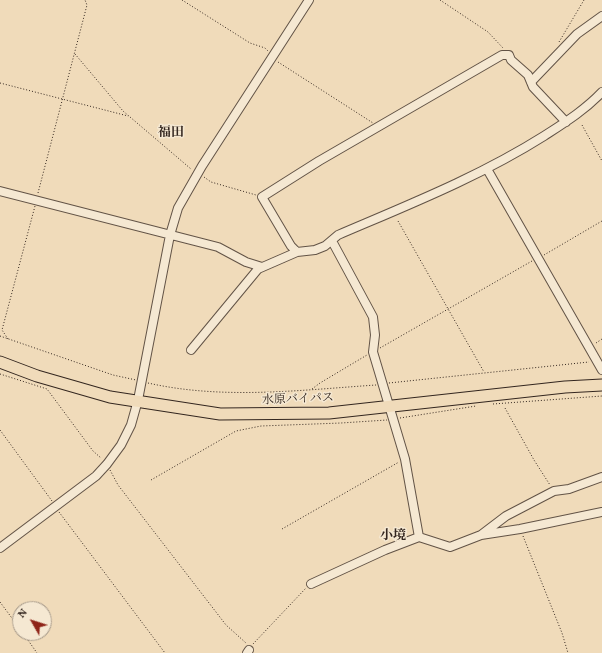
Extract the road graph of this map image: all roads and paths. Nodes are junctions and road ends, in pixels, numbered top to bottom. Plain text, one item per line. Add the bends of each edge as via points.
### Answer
1 (86, 0) edge
2 (182, 0) edge
3 (309, 0) edge
4 (440, 0) edge
5 (584, 0) edge
6 (602, 16) edge
7 (75, 53) junction
8 (560, 53) junction
9 (508, 55) junction
10 (272, 58) junction
11 (531, 82) junction
12 (0, 83) edge
13 (602, 92) edge
14 (62, 99) junction
15 (129, 116) junction
16 (566, 122) junction
17 (582, 125) dead end
18 (377, 128) junction
19 (602, 161) edge
20 (487, 169) junction
21 (198, 174) junction
22 (0, 191) edge
23 (262, 198) junction
24 (36, 200) junction
25 (398, 220) dead end
26 (602, 221) edge
27 (170, 235) junction
28 (332, 241) junction
29 (297, 252) junction
30 (538, 258) junction
31 (262, 267) junction
32 (449, 309) junction
33 (0, 328) edge
34 (2, 330) junction
35 (0, 336) edge
36 (8, 340) junction
37 (191, 350) dead end
38 (372, 352) junction
39 (0, 362) edge
40 (597, 362) junction
41 (602, 370) edge
42 (485, 372) junction
43 (0, 374) edge
44 (383, 385) junction
45 (602, 385) edge
46 (311, 390) junction
47 (602, 396) edge
48 (138, 400) junction
49 (488, 404) dead end
50 (480, 405) dead end
51 (390, 406) junction
52 (506, 408) dead end
53 (393, 419) junction
54 (0, 430) edge
55 (405, 459) junction
56 (104, 468) junction
57 (602, 477) edge
58 (151, 480) dead end
59 (554, 491) junction
60 (56, 507) junction
61 (602, 512) edge
62 (282, 528) dead end
63 (520, 529) junction
64 (481, 535) junction
65 (419, 538) junction
66 (0, 548) edge
67 (311, 584) joint
68 (0, 602) edge
69 (12, 618) edge
70 (29, 641) edge
71 (249, 650) edge
72 (38, 653) edge
73 (165, 653) edge
74 (568, 653) edge

1 - 7 path via 88,6
2 - 10 path via 250,44 265,48
3 - 10 street
4 - 9 path via 488,32
5 - 8 path via 558,44 557,50
6 - 8 street via 577,34
7 - 14 path
7 - 15 path via 114,102
8 - 11 street
9 - 11 street via 528,75
9 - 18 street via 502,55
10 - 18 path via 372,122
10 - 21 street
11 - 16 street
12 - 14 path
13 - 16 street
14 - 15 path
14 - 24 path
15 - 21 path via 178,160
16 - 20 street
17 - 19 path
18 - 23 street
20 - 28 street via 338,235
20 - 30 street
21 - 23 path via 211,182
21 - 27 street via 178,208
22 - 24 street
23 - 29 street
24 - 27 street
24 - 34 path
25 - 32 path
26 - 30 path
27 - 31 street via 218,247 246,262
27 - 48 street
28 - 29 street via 315,250
28 - 38 street via 373,317 375,336
29 - 31 street
30 - 32 path
30 - 40 street
31 - 37 street
32 - 38 path
32 - 42 path
33 - 34 path
34 - 36 path
35 - 36 path
36 - 46 path via 113,374 170,388 234,393
38 - 44 street
38 - 46 path
39 - 48 highway, 水原バイパス via 77,388
40 - 41 street
40 - 42 path
42 - 44 path
43 - 56 path via 47,389
44 - 46 path
44 - 51 street
45 - 51 highway, 水原バイパス
47 - 49 path
48 - 51 highway, 水原バイパス via 220,414 329,412
48 - 56 street via 131,425 121,445
50 - 53 path
51 - 53 street
52 - 59 path
53 - 55 street
53 - 58 path via 261,426 236,431
54 - 60 path
55 - 62 path
55 - 65 street
56 - 60 street
56 - 71 path via 226,625
57 - 59 street
59 - 64 street via 506,516
60 - 66 street
60 - 73 path
61 - 63 street
63 - 64 street
63 - 74 path
64 - 65 street via 450,547
65 - 67 street via 385,550
67 - 71 path
68 - 69 path
70 - 72 path

